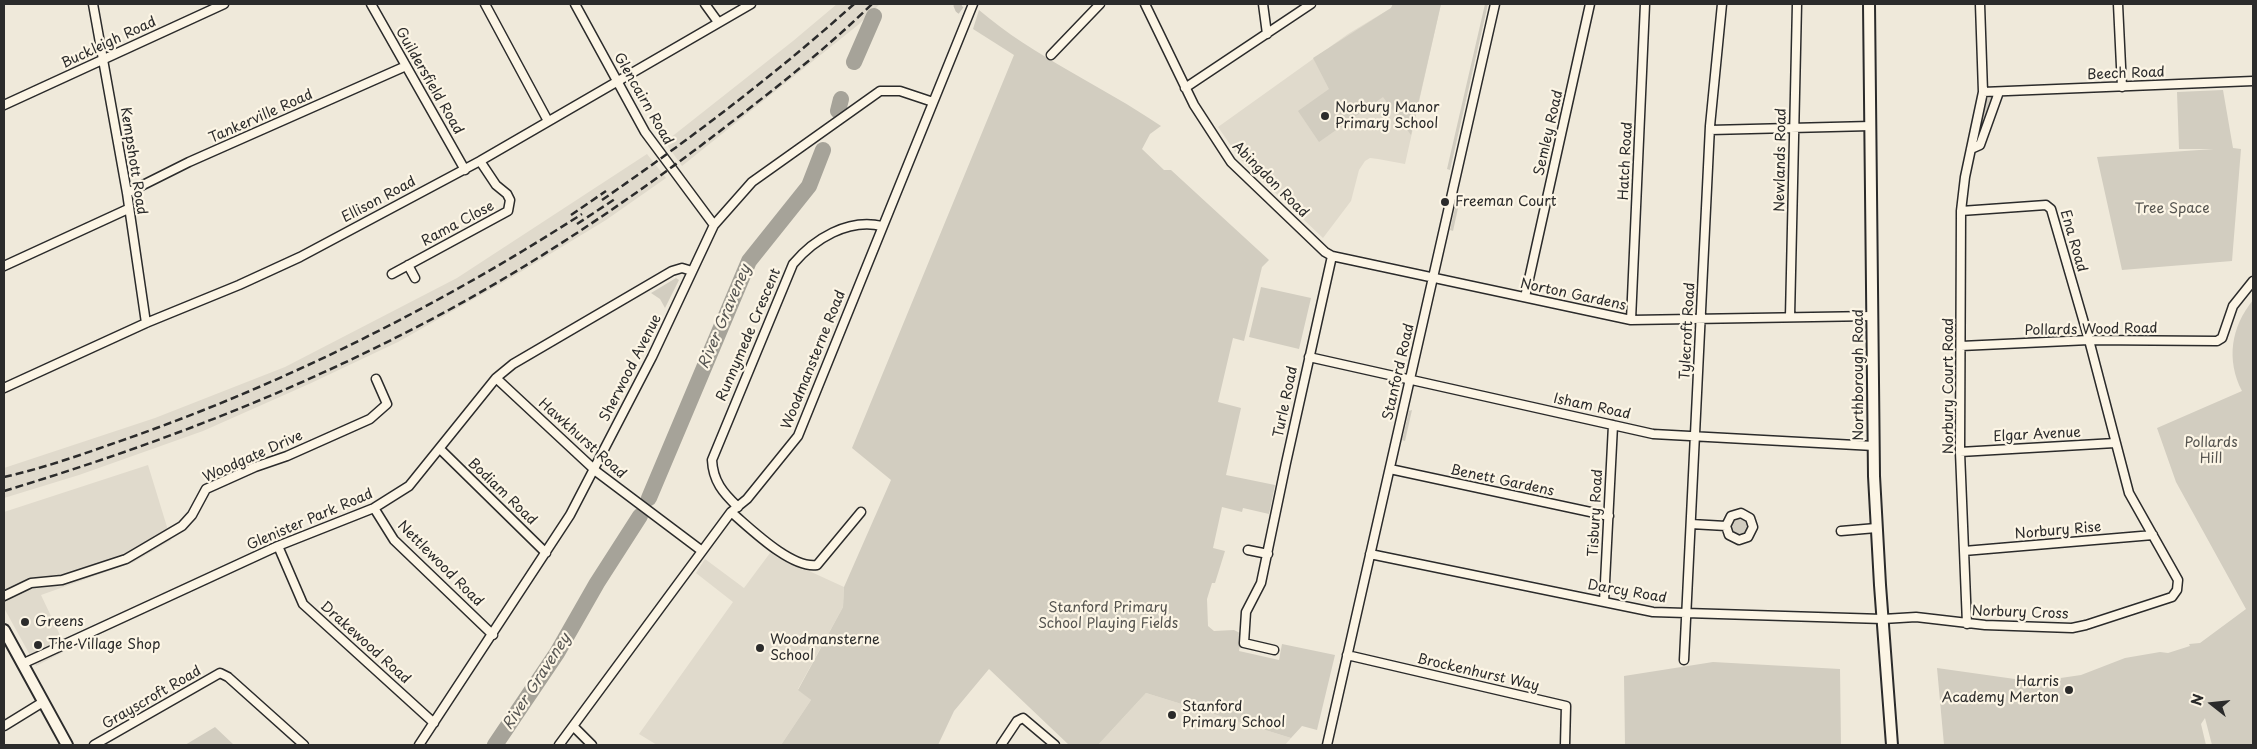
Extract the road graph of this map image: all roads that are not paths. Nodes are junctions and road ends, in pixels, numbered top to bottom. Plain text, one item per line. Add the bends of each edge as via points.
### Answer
1 (93, 4) edge
2 (224, 4) edge
3 (371, 4) edge
4 (485, 4) edge
5 (575, 4) edge
6 (704, 4) edge
7 (750, 4) edge
8 (973, 4) edge
9 (1100, 4) edge
10 (1145, 4) edge
11 (1263, 4) edge
12 (1311, 4) edge
13 (1495, 4) edge
14 (1590, 4) edge
15 (1646, 4) edge
16 (1722, 4) edge
17 (1797, 4) edge
18 (1869, 4) edge
19 (1980, 4) edge
20 (2118, 4) edge
21 (718, 22) junction
22 (1267, 34) junction
23 (1051, 56) dead end
24 (103, 59) junction
25 (406, 66) junction
26 (618, 81) junction
27 (2253, 81) edge
28 (2122, 87) junction
29 (1185, 88) junction
30 (1983, 92) junction
31 (1999, 92) junction
32 (933, 102) junction
33 (4, 105) edge
34 (548, 121) junction
35 (1871, 126) junction
36 (1794, 128) junction
37 (1710, 130) junction
38 (1971, 149) junction
39 (480, 161) junction
40 (465, 170) junction
41 (127, 193) junction
42 (128, 209) junction
43 (1961, 211) junction
44 (714, 226) junction
45 (882, 226) junction
46 (1332, 256) junction
47 (408, 265) junction
48 (4, 266) edge
49 (692, 271) junction
50 (392, 274) dead end
51 (415, 278) dead end
52 (1433, 278) junction
53 (2253, 281) edge
54 (1525, 297) junction
55 (1873, 316) junction
56 (1790, 317) junction
57 (1702, 319) junction
58 (1631, 320) junction
59 (146, 323) junction
60 (2089, 340) junction
61 (1961, 346) junction
62 (1309, 357) junction
63 (496, 378) junction
64 (376, 379) dead end
65 (1410, 381) junction
66 (4, 388) edge
67 (1613, 425) junction
68 (1695, 437) junction
69 (2116, 443) junction
70 (1874, 446) junction
71 (440, 449) junction
72 (1960, 452) junction
73 (593, 468) junction
74 (1390, 469) junction
75 (374, 508) junction
76 (734, 510) junction
77 (861, 512) dead end
78 (1609, 516) junction
79 (1691, 524) junction
80 (1726, 526) dead end
81 (1876, 528) junction
82 (1841, 531) dead end
83 (2153, 535) junction
84 (278, 546) junction
85 (1248, 550) dead end
86 (702, 551) junction
87 (1964, 551) junction
88 (546, 553) junction
89 (1268, 554) junction
90 (1370, 554) junction
91 (4, 596) edge
92 (1604, 602) junction
93 (1686, 613) junction
94 (1883, 619) junction
95 (1966, 624) junction
96 (4, 630) edge
97 (493, 635) junction
98 (1274, 650) dead end
99 (1347, 655) junction
100 (1684, 660) dead end
101 (22, 664) junction
102 (43, 702) junction
103 (434, 723) junction
104 (4, 726) edge
105 (574, 727) junction
106 (67, 745) edge
107 (94, 745) edge
108 (303, 745) edge
109 (419, 745) edge
110 (559, 745) edge
111 (592, 745) edge
112 (1000, 745) edge
113 (1055, 745) edge
114 (1327, 745) edge
115 (1565, 745) edge
116 (1892, 745) edge

1 - 24 street, Kempshott Road
2 - 24 street, Buckleigh Road
3 - 25 street, Guildersfield Road
4 - 34 street
5 - 26 street, Glencairn Road
6 - 21 street
7 - 21 street, Ellison Road
8 - 32 street, Woodmansterne Road
9 - 23 street
10 - 29 street, Abingdon Road
11 - 22 street
12 - 22 street
13 - 52 street, Stanford Road
14 - 54 street, Semley Road
15 - 58 street, Hatch Road
16 - 37 street, Tylecroft Road
17 - 36 street, Newlands Road
18 - 35 street, Northborough Road
19 - 30 street, Norbury Court Road
20 - 28 street
21 - 26 street, Ellison Road
22 - 29 street
24 - 33 street, Buckleigh Road
24 - 41 street, Kempshott Road
25 - 40 street, Guildersfield Road
25 - 41 street, Tankerville Road via 189,162
26 - 34 street, Ellison Road
26 - 44 street, Glencairn Road via 645,132
27 - 28 street, Beech Road
28 - 31 street, Beech Road
29 - 46 street, Abingdon Road via 1230,162
30 - 31 street
30 - 38 street, Norbury Court Road
31 - 38 street, Norbury Court Road via 1980,145
32 - 44 street, Sherwood Avenue via 900,91 880,91 752,182
32 - 45 street, Woodmansterne Road
34 - 39 street, Ellison Road
35 - 36 street
35 - 55 street, Northborough Road
36 - 37 street
36 - 56 street, Newlands Road
37 - 57 street, Tylecroft Road
38 - 43 street, Norbury Court Road
39 - 40 street, Ellison Road
39 - 47 street, Rama Close via 496,186 507,194 510,200 508,211
40 - 59 street, Ellison Road via 300,257
41 - 42 street, Kempshott Road
42 - 48 street
42 - 59 street, Kempshott Road
43 - 60 street, Ena Road via 2050,207
43 - 61 street, Norbury Court Road
44 - 49 street, Sherwood Avenue
45 - 76 street, Woodmansterne Road via 798,436 747,499
45 - 76 street, Runnymede Crescent via 865,224 841,229 806,248 793,264 712,460 714,478
46 - 52 street, Norton Gardens
46 - 62 street, Turle Road
47 - 50 street, Rama Close
47 - 51 street
49 - 63 street, Glenister Park Road via 682,268 672,271 513,364
49 - 73 street, Sherwood Avenue via 652,357
52 - 54 street, Norton Gardens
52 - 65 street, Stanford Road
53 - 60 street, Pollards Wood Road via 2233,306 2221,340
54 - 58 street, Norton Gardens
55 - 56 street, Norton Gardens
55 - 70 street, Northborough Road
56 - 57 street, Norton Gardens
57 - 58 street, Norton Gardens
57 - 68 street, Tylecroft Road
59 - 66 street, Ellison Road
60 - 61 street, Pollards Wood Road
60 - 69 street
61 - 72 street, Norbury Court Road
62 - 65 street, Isham Road
62 - 89 street, Turle Road
63 - 71 street, Glenister Park Road
63 - 73 street, Hawkhurst Road
64 - 91 street, Woodgate Drive via 387,404 370,419 206,489 182,526 126,559 62,580 31,583
65 - 67 street, Isham Road
65 - 74 street, Stanford Road
67 - 68 street, Isham Road via 1653,434
67 - 78 street, Tisbury Road
68 - 70 street, Isham Road
68 - 79 street, Tylecroft Road
69 - 72 street, Elgar Avenue
69 - 83 street via 2131,499
70 - 81 street, Northborough Road
71 - 75 street, Glenister Park Road via 409,486
71 - 88 street, Bodiam Road
72 - 87 street, Norbury Court Road
73 - 86 street, Hawkhurst Road
73 - 88 street, Sherwood Avenue via 570,515
74 - 78 street, Benett Gardens
74 - 90 street, Stanford Road
75 - 84 street, Glenister Park Road
75 - 97 street, Nettlewood Road via 394,540
76 - 77 street, Runnymede Crescent via 772,546 810,566 817,565
76 - 86 street, Woodmansterne Road
78 - 92 street, Tisbury Road
79 - 80 street
79 - 93 street, Tylecroft Road
81 - 82 street
81 - 94 street, Northborough Road
83 - 87 street, Norbury Rise
83 - 95 street, Norbury Cross via 2178,580 2178,590 2168,599 2079,627
84 - 101 street, Glenister Park Road
84 - 103 street, Drakewood Road via 303,604
85 - 89 street
86 - 105 street, Woodmansterne Road
87 - 95 street, Norbury Court Road
88 - 97 street, Sherwood Avenue
89 - 98 street, Turle Road via 1260,587 1246,612 1244,643
90 - 92 street, Darcy Road
90 - 99 street, Stanford Road
92 - 93 street, Darcy Road via 1646,611
93 - 94 street, Darcy Road
93 - 100 street, Tylecroft Road
94 - 95 street, Norbury Cross via 1916,618
94 - 116 street, Northborough Road
96 - 101 street
97 - 103 street, Sherwood Avenue
99 - 114 street, Stanford Road
99 - 115 street, Brockenhurst Way via 1566,706
101 - 102 street
102 - 104 street
102 - 106 street
103 - 109 street, Sherwood Avenue
105 - 110 street, Woodmansterne Road
105 - 111 street
107 - 108 street, Grayscroft Road via 222,674
112 - 113 street via 1023,718

